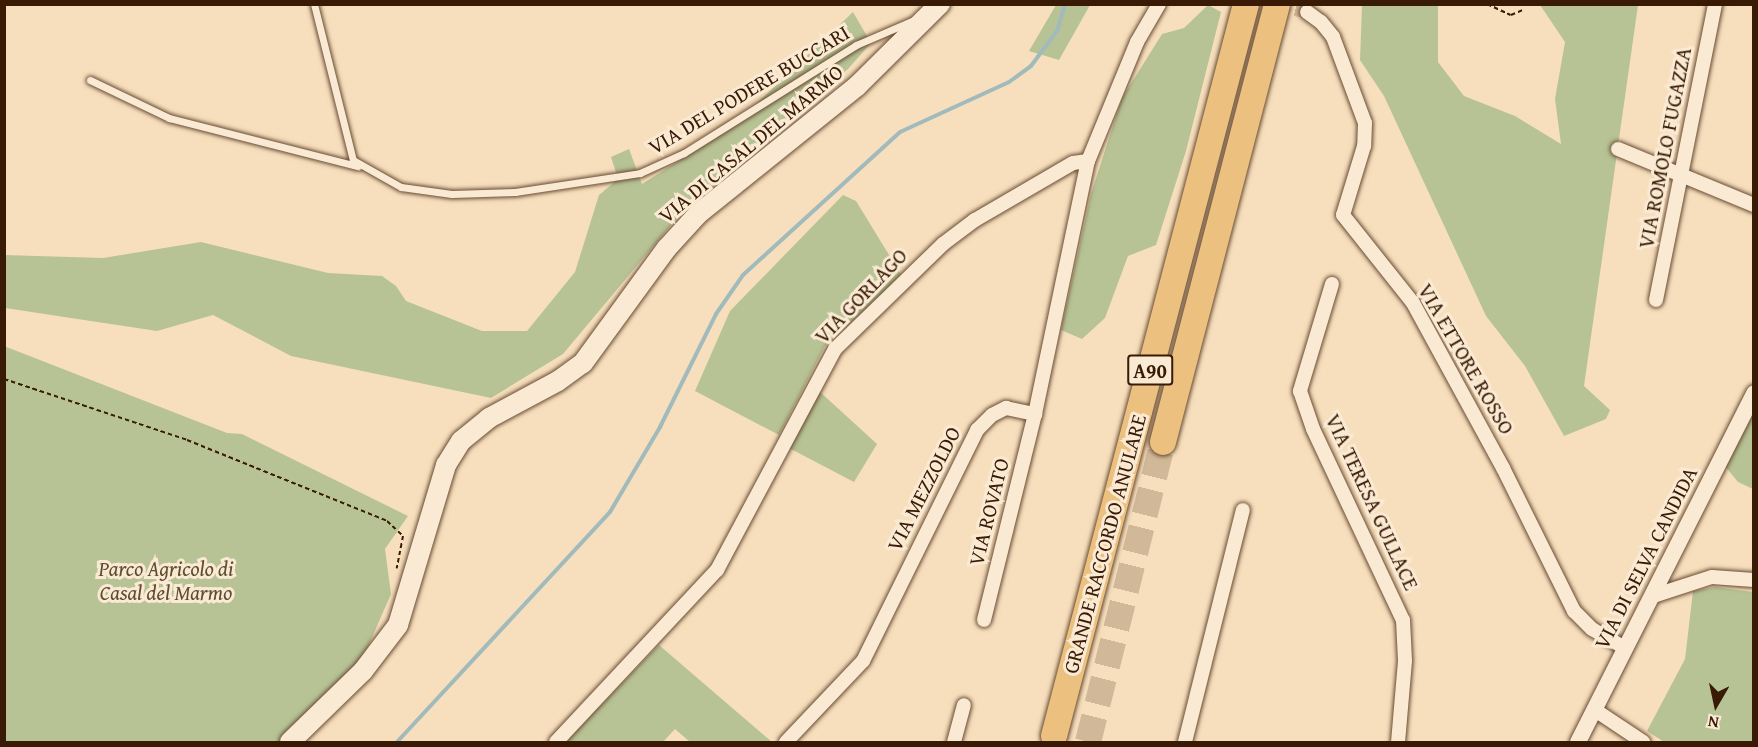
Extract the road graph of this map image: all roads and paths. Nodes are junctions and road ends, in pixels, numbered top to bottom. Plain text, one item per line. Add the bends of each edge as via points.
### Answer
1 (314, 4) edge
2 (1159, 4) edge
3 (1246, 4) edge
4 (1277, 4) edge
5 (1487, 4) edge
6 (1715, 4) edge
7 (936, 9) edge
8 (1525, 9) dead end
9 (1307, 12) tunnel mouth
10 (90, 80) dead end
11 (1618, 149) dead end
12 (1088, 161) junction
13 (360, 167) junction
14 (1683, 175) junction
15 (1754, 205) edge
16 (1332, 284) dead end
17 (1656, 300) dead end
18 (4, 379) edge
19 (1754, 393) edge
20 (1035, 414) junction
21 (1163, 442) tunnel mouth
22 (1244, 510) dead end
23 (398, 578) dead end
24 (1754, 580) edge
25 (1653, 596) junction
26 (984, 620) dead end
27 (1626, 649) junction
28 (964, 705) dead end
29 (1595, 710) junction
30 (1054, 736) dead end
31 (290, 742) edge
32 (556, 742) edge
33 (786, 742) edge
34 (954, 742) edge
35 (1185, 742) edge
36 (1398, 742) edge
37 (1578, 742) edge
38 (1643, 742) edge

1 - 13 lane via 344,131 353,160
2 - 12 street via 1137,42
3 - 30 highway, GRANDE RACCORDO ANULARE / A90
4 - 21 highway, GRANDE RACCORDO ANULARE / A90
5 - 8 path via 1511,15
6 - 14 street, VIA ROMOLO FUGAZZA
7 - 13 lane, VIA DEL PODERE BUCCARI via 863,41 684,153 640,173 514,192 452,194 401,187
7 - 31 main road, VIA DI CASAL DEL MARMO via 857,86 698,214 667,248 583,363 489,418 461,441 446,465 398,625 363,671
9 - 27 street, VIA ETTORE ROSSO via 1333,37 1365,123 1364,146 1343,215 1413,303 1503,468 1574,611 1592,629
10 - 13 lane, VIA DEL PODERE BUCCARI via 169,117
11 - 14 street
12 - 20 street
12 - 32 street, VIA GORLAGO via 1073,163 975,220 943,244 835,350 717,570
14 - 15 street
14 - 17 street, VIA ROMOLO FUGAZZA
16 - 36 street, VIA TERESA GULLACE via 1300,392 1313,429 1403,620 1405,661
18 - 23 path via 187,440 387,521 403,536 396,560
19 - 25 street, VIA DI SELVA CANDIDA
20 - 26 street, VIA ROVATO
20 - 33 street, VIA MEZZOLDO via 1001,410 977,430 863,661
22 - 35 street
24 - 25 street via 1712,577
25 - 27 street, VIA DI SELVA CANDIDA
27 - 29 street, VIA DI SELVA CANDIDA
28 - 34 street
29 - 37 street, VIA DI SELVA CANDIDA
29 - 38 street

